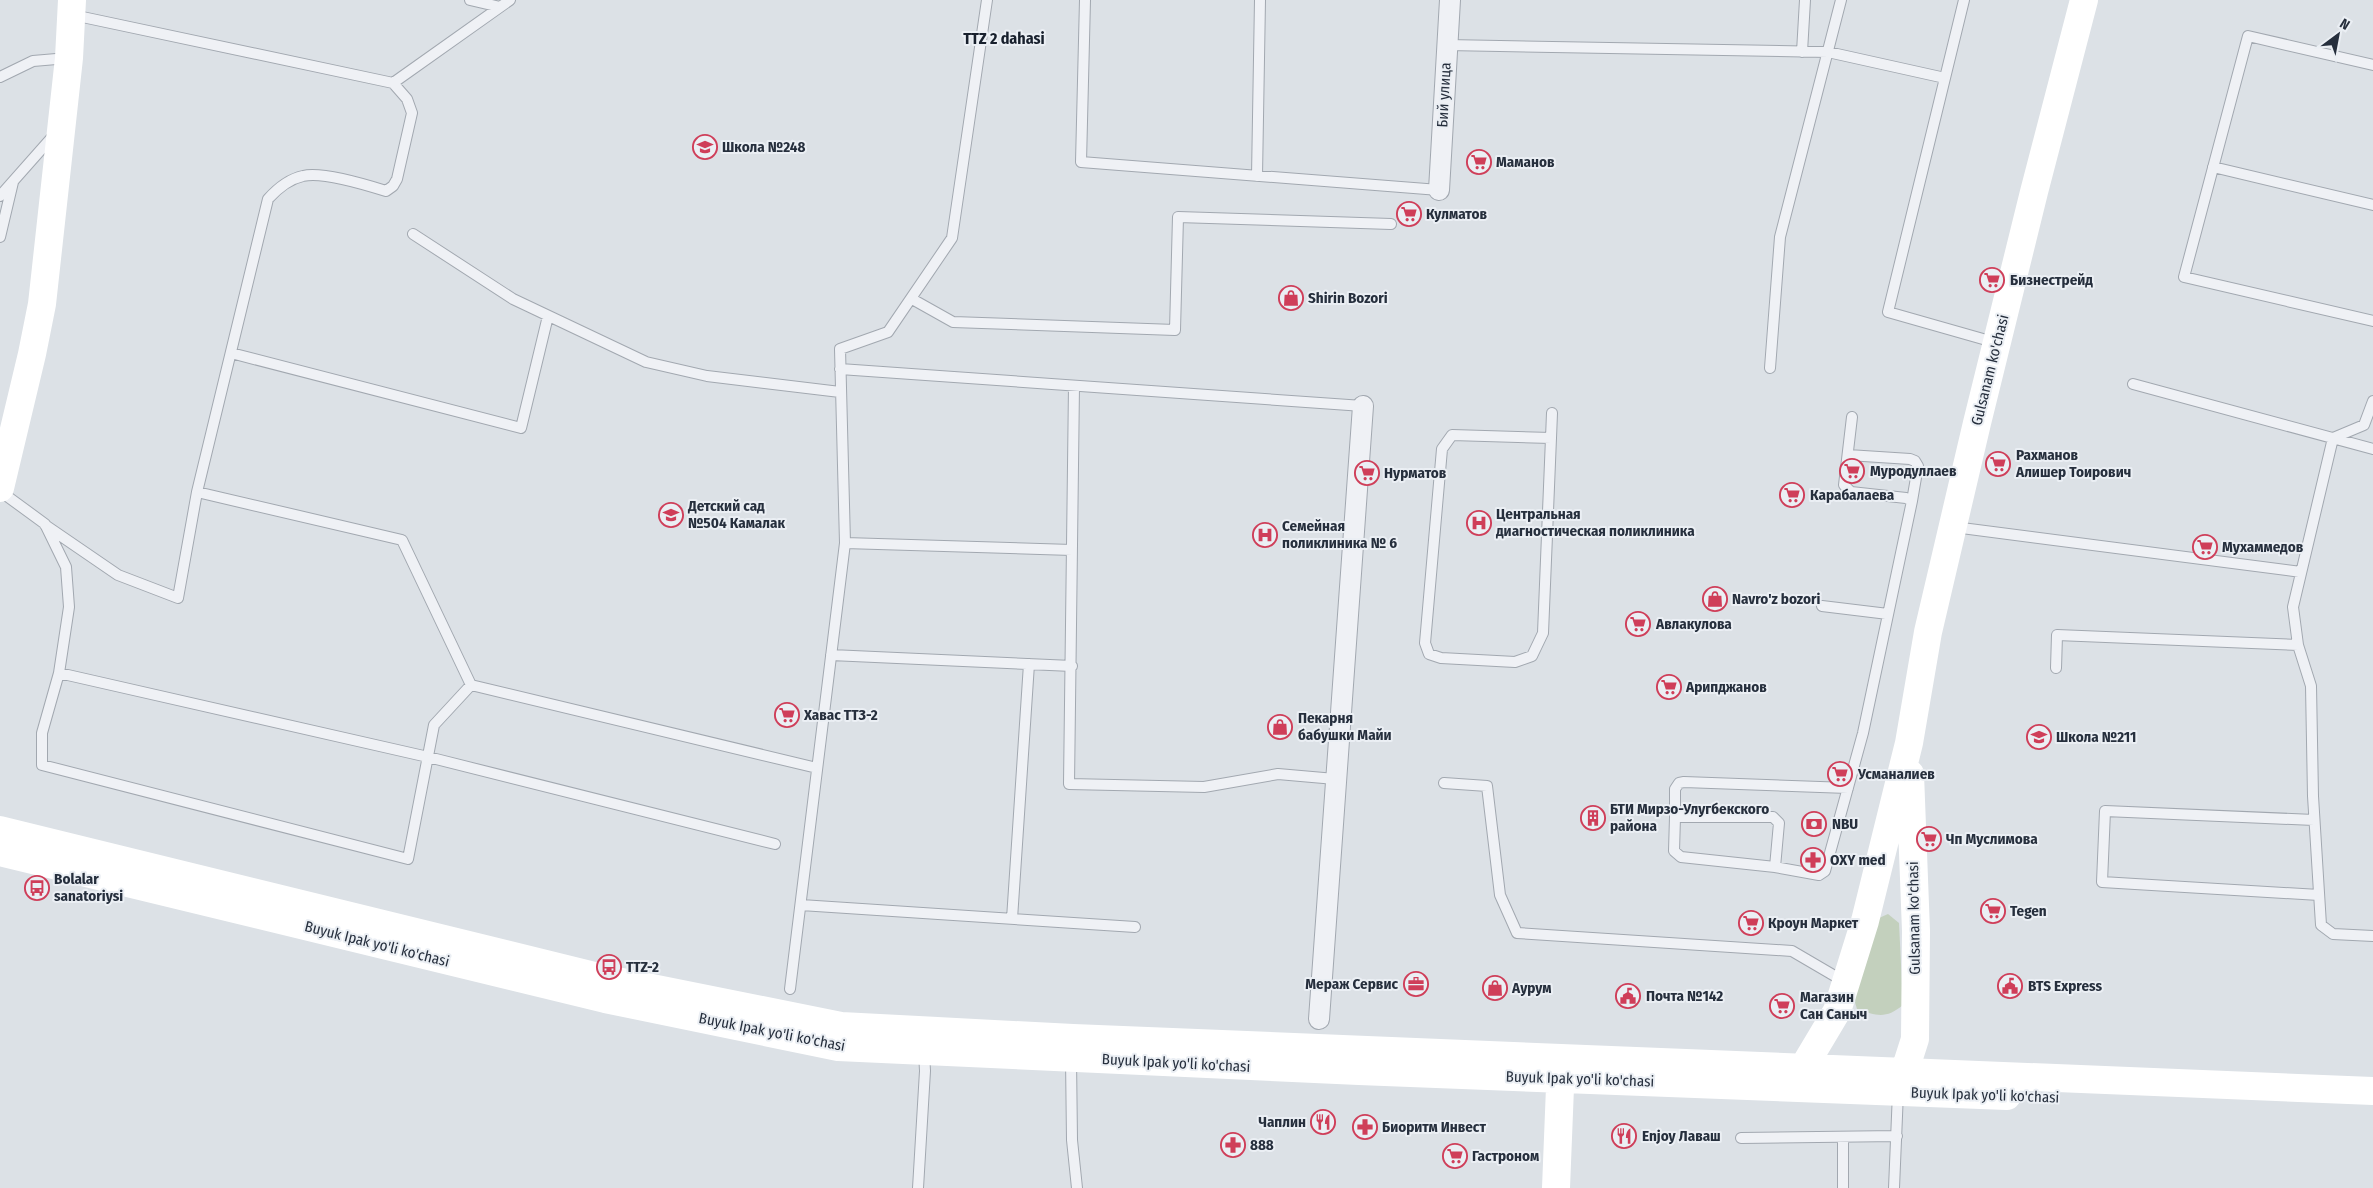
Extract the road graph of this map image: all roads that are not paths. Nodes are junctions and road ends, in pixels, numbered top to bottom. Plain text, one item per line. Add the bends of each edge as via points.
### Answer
1 (470, 0) edge
2 (510, 0) edge
3 (987, 0) edge
4 (1084, 0) edge
5 (1260, 0) edge
6 (1450, 0) edge
7 (1805, 0) edge
8 (1841, 0) edge
9 (1964, 0) edge
10 (2084, 0) edge
11 (72, 7) edge
12 (500, 8) junction
13 (1448, 45) junction
14 (1802, 52) junction
15 (1828, 52) junction
16 (69, 58) junction
17 (2373, 65) edge
18 (0, 77) edge
19 (1945, 78) junction
20 (394, 83) junction
21 (62, 126) junction
22 (2213, 167) junction
23 (1257, 176) junction
24 (13, 181) junction
25 (1439, 190) joint
26 (0, 196) edge
27 (2373, 205) edge
28 (1391, 224) dead end
29 (413, 234) dead end
30 (0, 237) edge
31 (912, 299) junction
32 (548, 316) junction
33 (2373, 321) edge
34 (1997, 343) junction
35 (231, 353) junction
36 (1770, 368) dead end
37 (840, 369) junction
38 (2133, 384) dead end
39 (1074, 386) junction
40 (840, 392) junction
41 (2373, 401) edge
42 (1363, 406) joint
43 (1552, 413) dead end
44 (1852, 417) dead end
45 (1551, 438) junction
46 (2333, 438) junction
47 (2373, 449) edge
48 (1848, 455) junction
49 (0, 490) edge
50 (197, 492) junction
51 (1912, 501) junction
52 (45, 524) junction
53 (1953, 527) junction
54 (845, 543) junction
55 (1072, 550) junction
56 (2301, 572) junction
57 (1822, 606) dead end
58 (1888, 614) junction
59 (2298, 645) junction
60 (831, 655) junction
61 (1029, 664) junction
62 (1072, 666) junction
63 (2056, 668) dead end
64 (59, 673) junction
65 (471, 685) junction
66 (1909, 743) junction
67 (428, 757) junction
68 (817, 768) junction
69 (1335, 779) junction
70 (1444, 783) dead end
71 (1848, 788) junction
72 (1675, 817) junction
73 (2314, 820) junction
74 (0, 830) edge
75 (776, 844) dead end
76 (0, 852) edge
77 (1774, 867) junction
78 (2319, 895) junction
79 (801, 904) junction
80 (1012, 919) junction
81 (1135, 927) dead end
82 (2373, 936) edge
83 (1846, 982) junction
84 (790, 989) dead end
85 (1319, 1019) dead end
86 (924, 1051) junction
87 (1071, 1058) junction
88 (1560, 1068) junction
89 (1802, 1078) junction
90 (1901, 1082) junction
91 (2373, 1091) edge
92 (2373, 1109) edge
93 (1897, 1136) junction
94 (1741, 1138) dead end
95 (1843, 1138) junction
96 (918, 1188) edge
97 (1076, 1188) edge
98 (1556, 1188) edge
99 (1843, 1188) edge
100 (1894, 1188) edge

1 - 12 lane
2 - 12 lane
3 - 31 lane via 952,238
4 - 23 lane via 1081,162
5 - 23 lane
6 - 13 street, Бий улица
7 - 14 lane
8 - 15 lane
9 - 19 lane
10 - 34 main road, Gulsanam ko'chasi
11 - 16 main road
11 - 20 lane
12 - 20 lane
13 - 14 lane
13 - 25 street, Бий улица
14 - 15 lane
15 - 19 lane
15 - 36 lane via 1780,237
16 - 18 lane via 33,61
16 - 21 main road
17 - 22 lane via 2248,36
19 - 34 lane via 1888,312
20 - 35 lane via 407,99 412,113 393,186 386,191 351,181 304,175 275,191 268,199
21 - 24 lane
21 - 49 main road via 42,304
22 - 27 lane
22 - 33 lane via 2184,277
23 - 25 lane
24 - 26 lane
24 - 30 lane
28 - 31 lane via 1178,217 1175,330 954,322
29 - 32 lane via 512,299
31 - 37 lane via 888,332 840,349
32 - 35 lane via 522,428
32 - 40 lane via 646,362 707,376
34 - 53 main road, Gulsanam ko'chasi
35 - 50 lane
37 - 39 lane
37 - 40 lane
38 - 46 lane
39 - 42 lane
39 - 55 lane
40 - 54 lane
41 - 46 lane via 2364,425
42 - 69 street
43 - 45 lane
44 - 48 lane
45 - 45 lane via 1543,633 1532,656 1514,662 1441,658 1429,654 1425,643 1442,449 1452,435
46 - 47 lane
46 - 56 lane
48 - 51 lane via 1846,489
48 - 51 lane via 1915,461 1918,466
49 - 52 lane
50 - 52 lane via 178,598 118,575
50 - 65 lane via 402,540
51 - 58 lane
52 - 64 lane via 66,567 69,607
53 - 56 lane
53 - 66 main road, Gulsanam ko'chasi via 1928,632
54 - 55 lane
54 - 60 lane
55 - 62 lane
56 - 59 lane via 2292,607
57 - 58 lane
58 - 71 lane
59 - 63 lane via 2057,635
59 - 73 lane via 2311,686
60 - 61 lane
60 - 68 lane
61 - 62 lane
61 - 80 lane
62 - 69 lane via 1069,784 1204,788 1278,774
64 - 67 lane
64 - 67 lane via 42,733 42,765 408,859
65 - 67 lane via 434,725
65 - 68 lane
66 - 83 main road, Gulsanam ko'chasi via 1865,921
66 - 90 main road, Gulsanam ko'chasi via 1916,931 1915,1039
67 - 75 lane
68 - 79 lane
69 - 85 street
70 - 83 lane via 1487,786 1500,894 1517,933 1792,951
71 - 72 lane via 1684,782 1675,789
71 - 77 lane via 1823,873
72 - 77 lane via 1674,851 1681,857
72 - 77 lane via 1774,816 1779,822
73 - 78 lane
73 - 78 lane via 2104,811 2102,882
74 - 88 main road, Buyuk Ipak yo'li ko'chasi via 607,979 841,1026
76 - 86 main road, Buyuk Ipak yo'li ko'chasi via 605,999 838,1047
78 - 82 lane via 2321,925 2333,934
79 - 80 lane
79 - 84 lane
80 - 81 lane
83 - 89 main road, Gulsanam ko'chasi via 1836,1011
86 - 87 main road, Buyuk Ipak yo'li ko'chasi
86 - 96 lane
87 - 88 main road, Buyuk Ipak yo'li ko'chasi
87 - 97 lane
88 - 89 main road, Buyuk Ipak yo'li ko'chasi
88 - 98 main road
89 - 90 main road, Buyuk Ipak yo'li ko'chasi
90 - 91 main road, Buyuk Ipak yo'li ko'chasi
90 - 92 main road, Buyuk Ipak yo'li ko'chasi
90 - 93 lane
93 - 95 lane
93 - 100 lane
94 - 95 lane
95 - 99 lane

